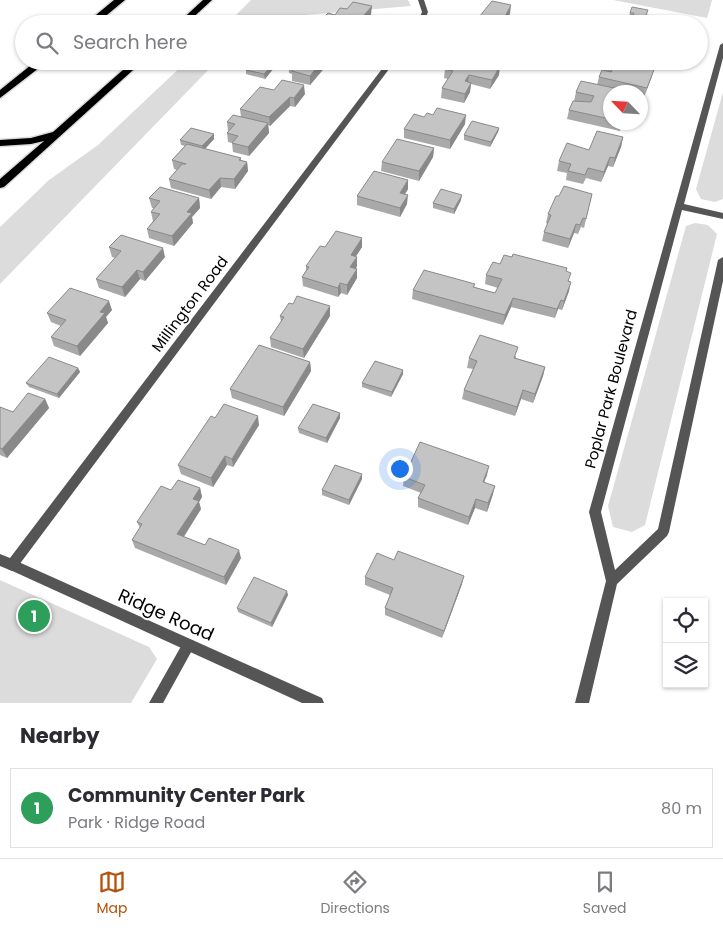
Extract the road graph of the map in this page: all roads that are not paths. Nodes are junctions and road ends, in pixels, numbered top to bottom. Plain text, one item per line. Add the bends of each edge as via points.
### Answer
1 (120, 0) edge
2 (208, 0) edge
3 (421, 0) edge
4 (101, 15) edge
5 (191, 15) edge
6 (424, 15) edge
7 (723, 47) edge
8 (32, 70) edge
9 (129, 70) edge
10 (385, 70) edge
11 (0, 95) edge
12 (59, 133) junction
13 (0, 143) edge
14 (0, 185) edge
15 (678, 206) junction
16 (723, 216) edge
17 (723, 260) edge
18 (6, 562) edge
19 (612, 581) junction
20 (189, 646) junction
21 (156, 703) edge
22 (317, 703) edge
23 (582, 703) edge

1 - 4 highway
2 - 5 main road
3 - 6 street
7 - 15 street, Poplar Park Boulevard
8 - 11 highway
9 - 12 main road
10 - 18 street, Millington Road
12 - 13 main road via 31,141
12 - 14 main road
15 - 16 street
15 - 19 street, Poplar Park Boulevard via 595,512
17 - 19 street via 663,532
18 - 20 street, Ridge Road
19 - 23 street, Poplar Park Boulevard
20 - 21 street
20 - 22 street, Ridge Road

